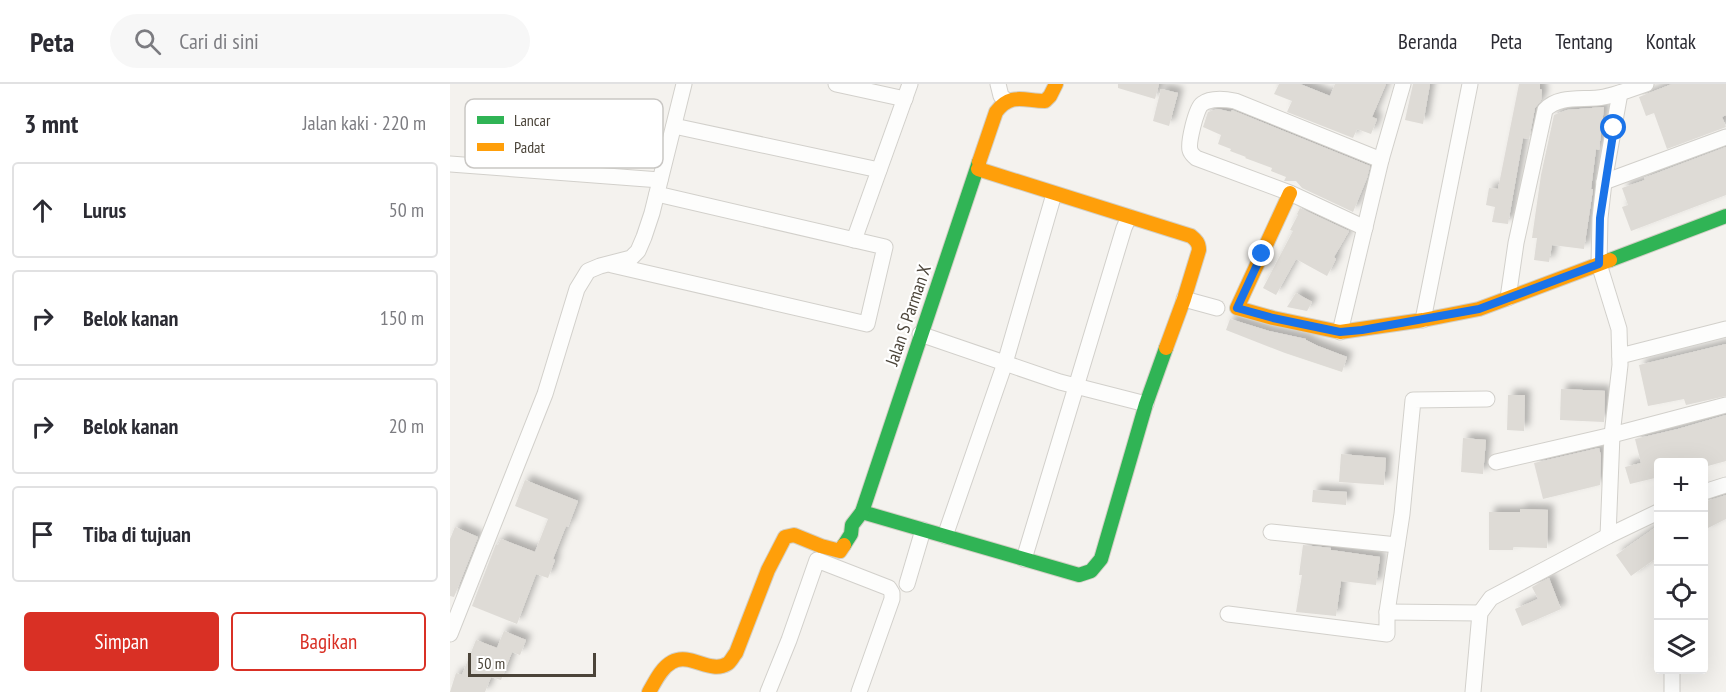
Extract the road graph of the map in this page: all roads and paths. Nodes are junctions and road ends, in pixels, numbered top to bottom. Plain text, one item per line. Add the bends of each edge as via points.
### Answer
1 (684, 84) edge
2 (836, 84) edge
3 (910, 84) edge
4 (998, 84) edge
5 (1056, 84) edge
6 (1403, 84) edge
7 (1470, 84) edge
8 (1646, 84) edge
9 (1620, 93) junction
10 (905, 99) junction
11 (1006, 100) junction
12 (674, 126) junction
13 (1726, 137) edge
14 (1381, 160) junction
15 (450, 164) edge
16 (465, 166) edge
17 (486, 168) edge
18 (978, 169) junction
19 (879, 170) junction
20 (1604, 182) junction
21 (659, 187) junction
22 (1290, 193) junction
23 (1054, 194) junction
24 (1726, 216) edge
25 (1129, 217) junction
26 (1365, 228) junction
27 (854, 240) junction
28 (609, 264) junction
29 (1599, 264) junction
30 (1508, 298) junction
31 (1184, 299) junction
32 (1217, 308) dead end
33 (1423, 320) junction
34 (1726, 329) edge
35 (1340, 332) junction
36 (920, 334) junction
37 (1620, 356) junction
38 (1005, 363) junction
39 (1076, 387) junction
40 (1487, 399) dead end
41 (1146, 404) junction
42 (1726, 405) edge
43 (1612, 435) junction
44 (1496, 462) dead end
45 (1726, 485) edge
46 (1708, 491) edge
47 (862, 512) junction
48 (1654, 514) edge
49 (923, 530) junction
50 (1272, 532) dead end
51 (945, 536) junction
52 (1608, 536) junction
53 (1397, 545) junction
54 (1024, 559) junction
55 (907, 584) dead end
56 (1388, 612) junction
57 (1480, 613) junction
58 (1228, 614) dead end
59 (450, 634) edge
60 (1672, 674) edge
61 (649, 692) edge
62 (768, 692) edge
63 (859, 692) edge
64 (1473, 692) edge
65 (1672, 692) edge

1 - 12 street
2 - 10 street
3 - 10 street
4 - 11 street
5 - 11 street via 1045,101
6 - 14 street
7 - 33 street
8 - 9 street
9 - 20 street
9 - 30 street via 1557,101 1545,110
10 - 19 street
11 - 18 street, Jalan S Parman X via 996,112
12 - 19 street
12 - 21 street
13 - 20 street
14 - 22 street via 1235,101 1226,99 1200,105 1190,143 1196,158
14 - 26 street
15 - 16 street
17 - 21 street
18 - 23 street
18 - 36 street, Jalan S Parman X
19 - 27 street
20 - 29 street
21 - 27 street
21 - 28 street via 638,251 631,258
22 - 26 street
22 - 35 street via 1237,308
23 - 25 street
23 - 38 street
24 - 29 street
25 - 31 street via 1197,240 1199,250
25 - 39 street
26 - 35 street
27 - 28 street via 885,247 867,324
28 - 59 street via 588,272 577,289 545,394
29 - 30 street
29 - 37 street via 1619,328
30 - 33 street via 1479,309
31 - 32 street
31 - 41 street
33 - 35 street
34 - 37 street
36 - 38 street
36 - 47 street, Jalan S Parman X
37 - 43 street
38 - 39 street
38 - 51 street
39 - 41 street
39 - 54 street
40 - 53 street via 1413,400
41 - 54 street via 1101,559 1091,572 1079,574
42 - 43 street
43 - 44 street
43 - 52 street
45 - 46 street
47 - 49 street
47 - 61 street, Jalan S Parman X via 840,551 794,535 785,537 730,662 713,665 690,659 674,660
48 - 52 street
49 - 51 street
49 - 55 street
50 - 53 street
51 - 54 street
52 - 57 street via 1491,598
53 - 56 street
56 - 57 street
56 - 58 street via 1387,634
57 - 64 street
60 - 65 street
62 - 63 street via 817,560 889,588 892,593

